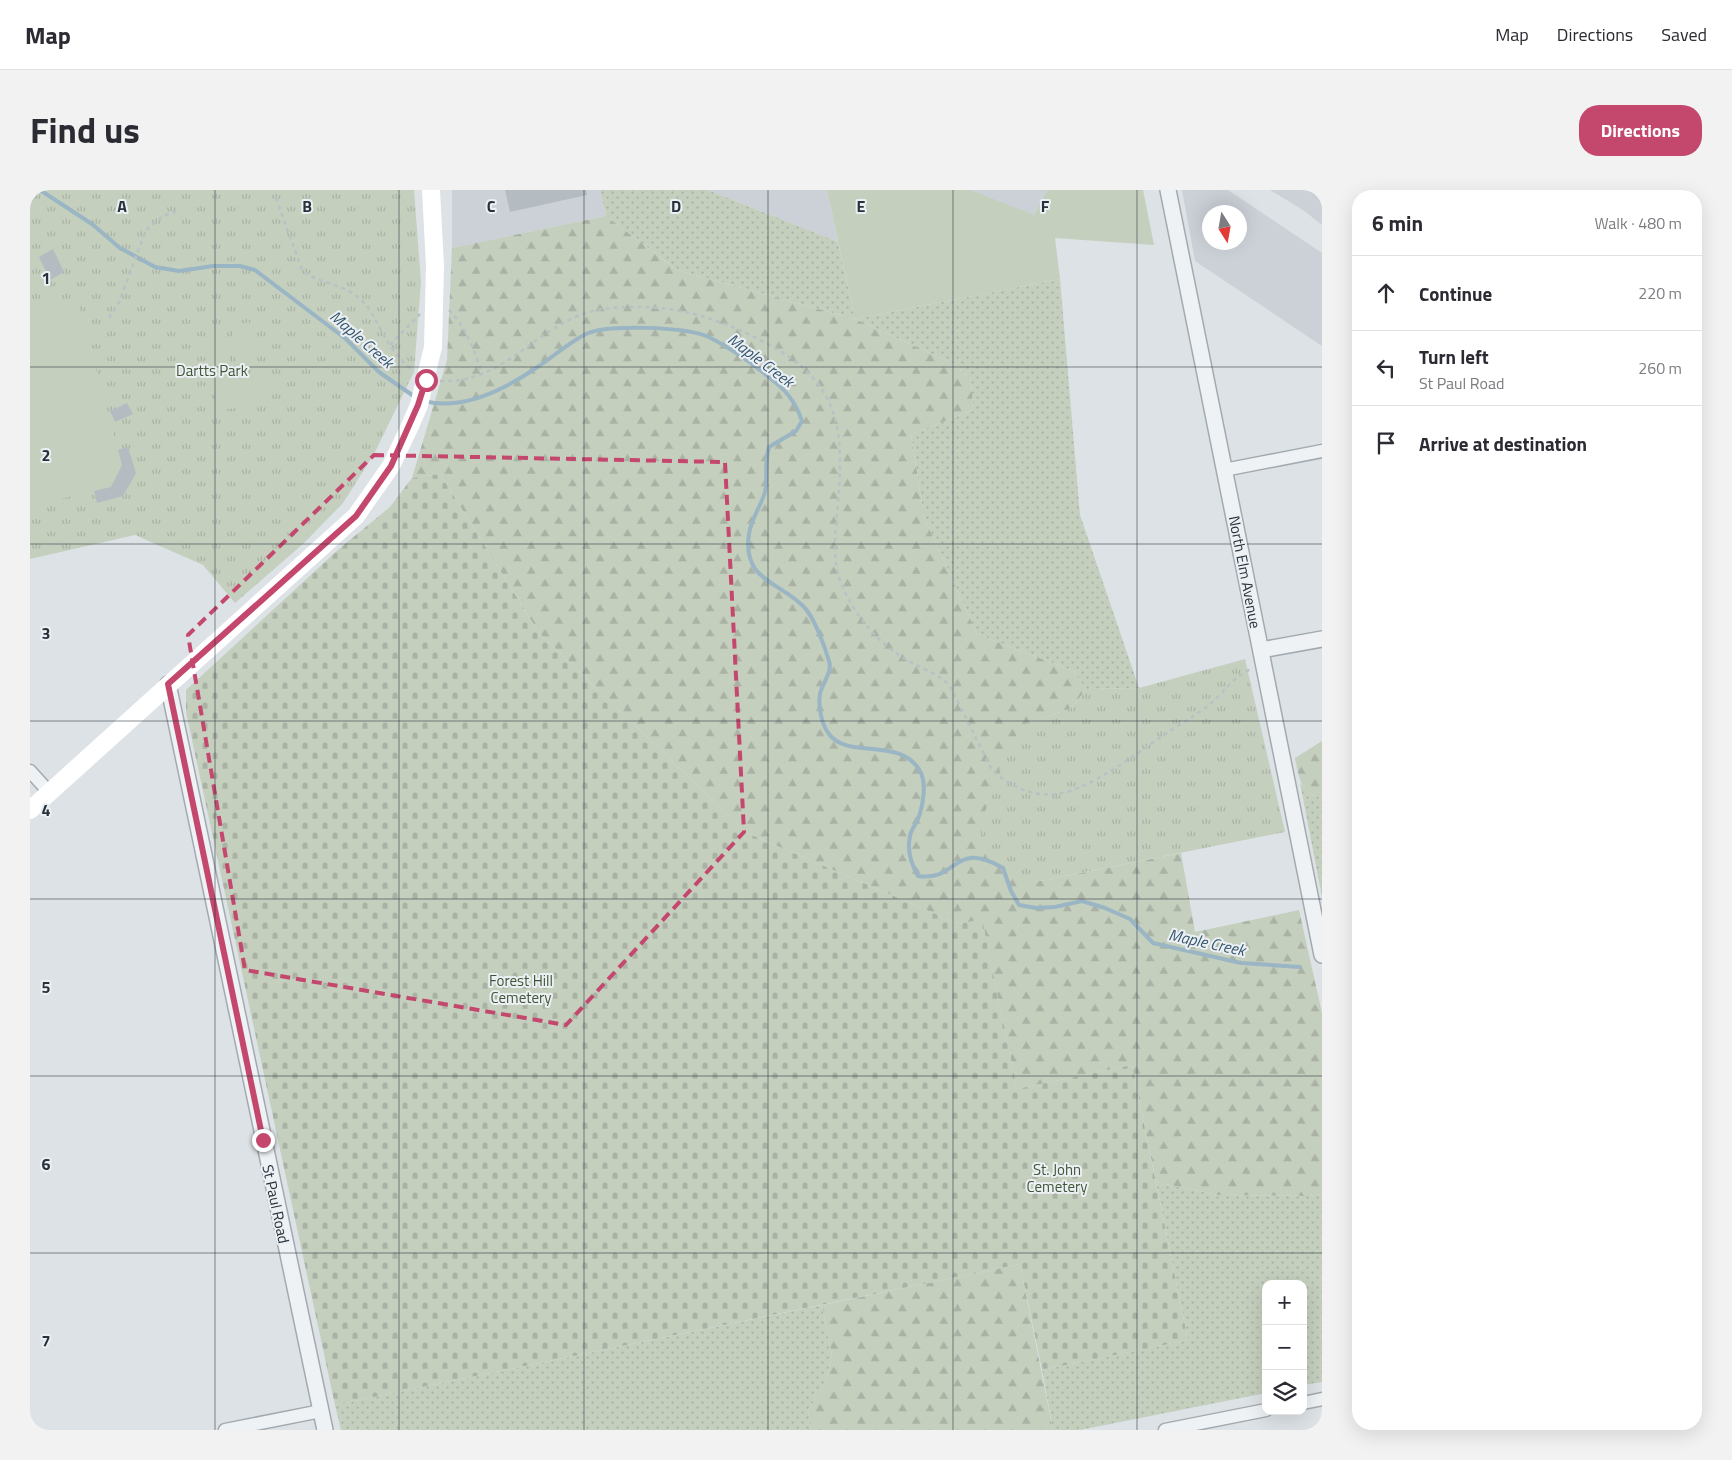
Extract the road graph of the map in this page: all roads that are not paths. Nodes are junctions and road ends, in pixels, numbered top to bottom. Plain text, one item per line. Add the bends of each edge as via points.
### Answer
1 (431, 190) edge
2 (1168, 190) edge
3 (1322, 452) edge
4 (1224, 470) junction
5 (1322, 638) edge
6 (1261, 650) junction
7 (168, 684) junction
8 (30, 771) edge
9 (49, 792) junction
10 (30, 810) edge
11 (1322, 955) edge
12 (1322, 1399) edge
13 (1307, 1402) edge
14 (321, 1411) junction
15 (1262, 1411) edge
16 (225, 1430) edge
17 (325, 1430) edge
18 (1165, 1430) edge

1 - 7 main road, bridge via 435,304 433,347 418,405 391,466 356,516
2 - 4 street, North Elm Avenue
3 - 4 street
4 - 6 street, North Elm Avenue
5 - 6 street
6 - 11 street, North Elm Avenue
7 - 9 main road
7 - 14 street, St Paul Road
8 - 9 street
9 - 10 main road
12 - 13 street
14 - 16 street
14 - 17 street, St Paul Road
15 - 18 street

